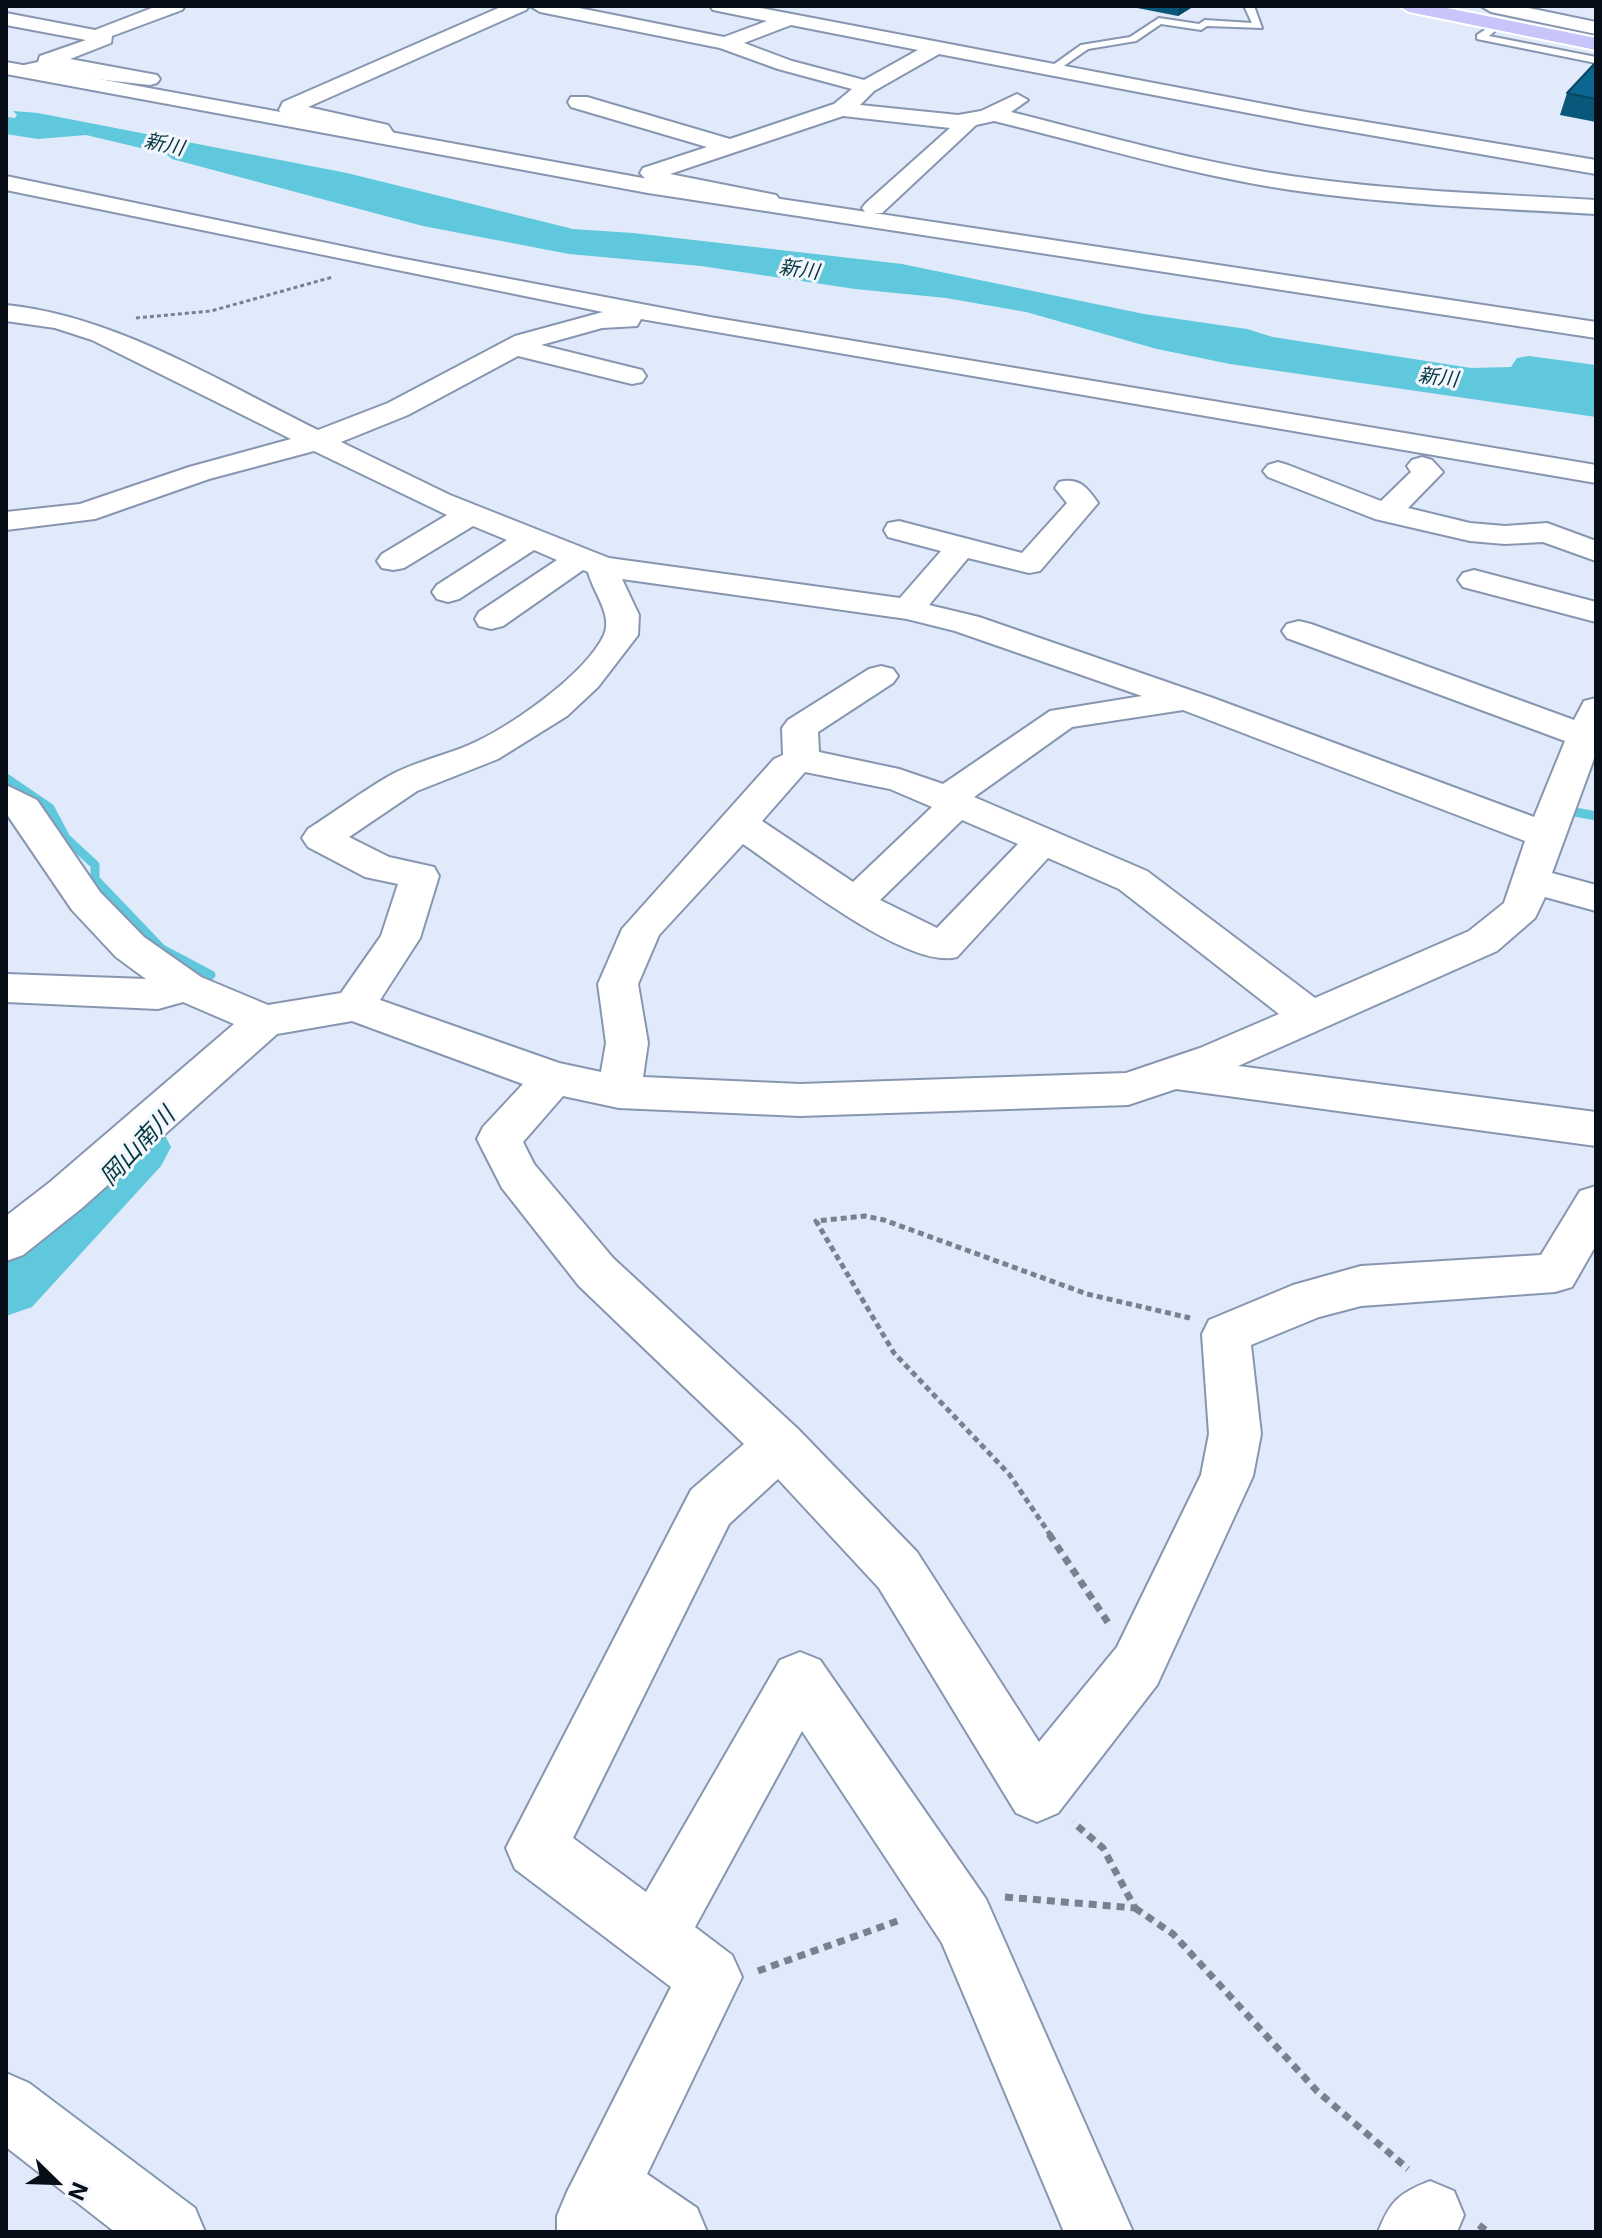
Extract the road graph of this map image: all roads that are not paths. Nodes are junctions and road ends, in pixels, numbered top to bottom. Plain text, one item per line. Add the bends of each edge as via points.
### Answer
1 (175, 6) edge
2 (519, 6) edge
3 (540, 6) edge
4 (720, 6) edge
5 (825, 6) edge
6 (1249, 6) edge
7 (1409, 6) edge
8 (1444, 6) edge
9 (1545, 6) edge
10 (1505, 16) edge
11 (6, 19) edge
12 (790, 19) junction
13 (1596, 28) edge
14 (100, 37) junction
15 (1596, 37) edge
16 (725, 43) junction
17 (1596, 44) edge
18 (937, 47) junction
19 (1596, 60) edge
20 (849, 61) dead end
21 (14, 70) edge
22 (1051, 70) junction
23 (113, 74) junction
24 (820, 75) junction
25 (150, 79) dead end
26 (867, 87) junction
27 (579, 102) dead end
28 (842, 109) junction
29 (991, 114) junction
30 (965, 120) junction
31 (386, 138) junction
32 (729, 146) junction
33 (526, 163) junction
34 (1596, 167) edge
35 (651, 173) junction
36 (6, 183) edge
37 (42, 191) junction
38 (771, 205) junction
39 (1596, 207) edge
40 (874, 208) dead end
41 (6, 209) edge
42 (6, 313) edge
43 (710, 325) junction
44 (1596, 330) edge
45 (515, 347) junction
46 (632, 376) dead end
47 (317, 441) junction
48 (1422, 466) dead end
49 (1278, 471) dead end
50 (1596, 474) edge
51 (1070, 488) dead end
52 (1386, 513) junction
53 (471, 514) junction
54 (6, 521) edge
55 (899, 530) dead end
56 (531, 538) junction
57 (961, 547) junction
58 (1596, 552) edge
59 (393, 561) dead end
60 (592, 563) junction
61 (1474, 580) dead end
62 (448, 592) dead end
63 (908, 609) junction
64 (1596, 612) edge
65 (491, 619) dead end
66 (1299, 631) dead end
67 (860, 679) dead end
68 (1186, 700) junction
69 (1592, 724) edge
70 (801, 760) junction
71 (6, 797) edge
72 (953, 801) junction
73 (740, 824) junction
74 (1546, 835) junction
75 (1043, 840) junction
76 (1531, 880) junction
77 (1596, 898) edge
78 (854, 903) junction
79 (186, 987) junction
80 (6, 988) edge
81 (354, 1006) junction
82 (1311, 1017) junction
83 (265, 1021) junction
84 (1174, 1074) junction
85 (554, 1078) junction
86 (619, 1092) junction
87 (1596, 1129) edge
88 (1596, 1204) edge
89 (6, 1242) edge
90 (780, 1445) junction
91 (655, 1937) junction
92 (6, 2106) edge
93 (599, 2209) edge
94 (171, 2232) edge
95 (673, 2232) edge
96 (1099, 2232) edge

1 - 14 street
2 - 31 street via 290,110 380,130
3 - 16 street
4 - 12 street
5 - 12 street
6 - 22 lane via 1259,26 1159,21 1143,37 1088,46
7 - 10 main road
8 - 10 main road
9 - 10 street
10 - 13 street
10 - 15 main road
10 - 17 main road
10 - 19 lane via 1481,37
11 - 14 street
12 - 16 street
12 - 18 street
14 - 23 street via 104,39 47,60
16 - 24 street
18 - 22 street
18 - 26 street
20 - 24 street
21 - 23 street via 42,67
21 - 31 street
22 - 29 street via 1020,99
22 - 34 street
23 - 25 street
24 - 26 street
26 - 28 street
27 - 32 street
28 - 30 street
28 - 32 street
29 - 30 street
29 - 39 street via 1291,183
30 - 40 street via 965,126
31 - 33 street
32 - 35 street
33 - 35 street via 546,161 625,175
33 - 38 street
35 - 38 street via 658,179 767,198
36 - 37 street
37 - 41 street
37 - 43 street
38 - 44 street
42 - 47 street via 79,325
43 - 45 street via 601,320
43 - 50 street
45 - 46 street
45 - 47 street via 398,409
47 - 53 street
47 - 54 street via 199,473 84,513
48 - 52 street via 1428,472
49 - 52 street
51 - 57 street via 1083,503 1029,564
52 - 58 street via 1470,532 1547,532
53 - 56 street
53 - 59 street
55 - 57 street
56 - 60 street
56 - 62 street
57 - 63 street
60 - 63 street
60 - 65 street
60 - 81 street via 623,615 621,635 586,680 555,709 485,751 404,783 321,838 379,868 420,876 400,938
61 - 64 street
63 - 68 street via 967,624
66 - 69 street
67 - 70 street via 800,728
68 - 72 street via 1062,718
68 - 74 street
69 - 74 street
70 - 72 street via 899,780
70 - 73 street via 787,767
71 - 79 street via 24,808 86,901 130,947
72 - 75 street
72 - 78 street
73 - 78 street
73 - 86 street via 642,929 618,984 627,1043
74 - 76 street
75 - 78 street via 943,947
75 - 82 street via 1133,880
76 - 77 street
76 - 82 street via 1521,909 1483,941
79 - 80 street via 158,994
79 - 83 street
81 - 83 street
81 - 85 street
82 - 84 street
83 - 89 street
84 - 86 street via 1112,1090 800,1100
84 - 87 street
85 - 86 street
85 - 90 street via 499,1139 518,1176 596,1272
88 - 90 street via 1555,1273 1361,1286 1310,1299 1226,1334 1235,1434 1227,1476 1137,1666 1037,1792 898,1570
90 - 91 street via 710,1507 536,1848
91 - 93 street via 710,1977
91 - 96 street via 800,1679 964,1921
92 - 94 street
93 - 95 street

